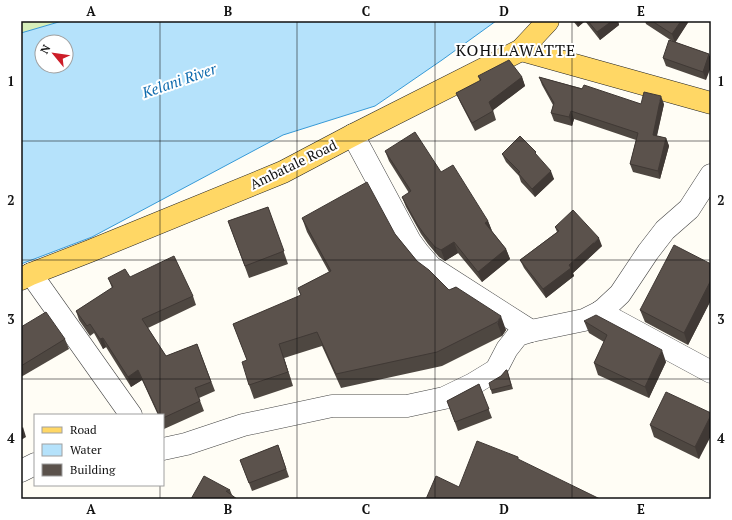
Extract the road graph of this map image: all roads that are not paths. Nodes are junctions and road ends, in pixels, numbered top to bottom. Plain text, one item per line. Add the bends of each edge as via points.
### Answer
1 (548, 21) edge
2 (521, 50) junction
3 (711, 103) edge
4 (353, 135) junction
5 (711, 175) edge
6 (26, 276) edge
7 (600, 312) junction
8 (531, 331) junction
9 (711, 372) edge
10 (130, 414) edge
11 (164, 449) edge
12 (34, 465) edge
13 (21, 472) edge

1 - 2 main road, Ambatale Road
2 - 3 main road
2 - 4 main road, Ambatale Road
4 - 6 main road, Ambatale Road via 283,172
4 - 8 street via 410,241 431,267
5 - 7 street via 689,208 665,230 648,252 620,294
6 - 10 street
7 - 8 street via 584,320
7 - 9 street
8 - 11 street via 518,334 496,370 444,398 407,406 332,406 243,425
12 - 13 street

